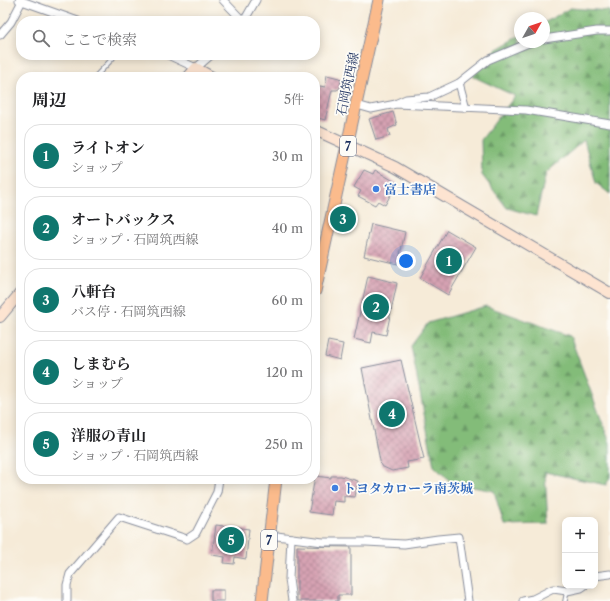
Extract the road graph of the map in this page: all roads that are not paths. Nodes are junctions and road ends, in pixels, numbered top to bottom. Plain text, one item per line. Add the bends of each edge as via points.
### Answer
1 (223, 0) edge
2 (256, 0) edge
3 (379, 0) edge
4 (21, 1) edge
5 (64, 16) edge
6 (238, 16) edge
7 (246, 16) edge
8 (610, 32) edge
9 (0, 35) edge
10 (550, 38) edge
11 (517, 48) edge
12 (111, 60) edge
13 (179, 60) edge
14 (205, 60) edge
15 (196, 68) junction
16 (100, 72) edge
17 (192, 72) edge
18 (203, 72) edge
19 (458, 83) junction
20 (396, 104) junction
21 (357, 105) junction
22 (466, 108) junction
23 (610, 124) edge
24 (320, 132) edge
25 (348, 145) junction
26 (320, 269) edge
27 (610, 293) edge
28 (16, 297) edge
29 (3, 311) edge
30 (218, 484) edge
31 (275, 484) edge
32 (269, 535) junction
33 (291, 538) junction
34 (610, 574) edge
35 (598, 576) edge
36 (576, 589) edge
37 (567, 591) junction
38 (67, 601) edge
39 (262, 601) edge
40 (292, 601) edge
41 (468, 601) edge
42 (523, 601) edge
43 (565, 601) edge

1 - 6 street
2 - 7 street
3 - 21 main road, 石岡筑西線 / 7
4 - 5 street
4 - 9 street via 11,22
8 - 10 street via 597,31
11 - 19 street via 488,60
12 - 16 lane
13 - 15 street
14 - 15 street
15 - 17 street
15 - 18 street
19 - 20 street via 429,97 406,99
19 - 22 street
20 - 21 street via 371,109
20 - 22 street
21 - 25 main road, 石岡筑西線 / 7
22 - 23 street via 526,110
24 - 25 street
25 - 26 main road, 石岡筑西線 / 7
25 - 27 street via 395,167
28 - 29 street
30 - 38 street via 217,492 196,533 187,539 119,517 70,574
31 - 32 main road, 7
32 - 33 street
32 - 39 main road, 7
33 - 40 street via 289,579
33 - 41 street via 323,542 404,544 459,537
34 - 35 street
36 - 37 street
37 - 42 street via 553,589
37 - 43 lane

